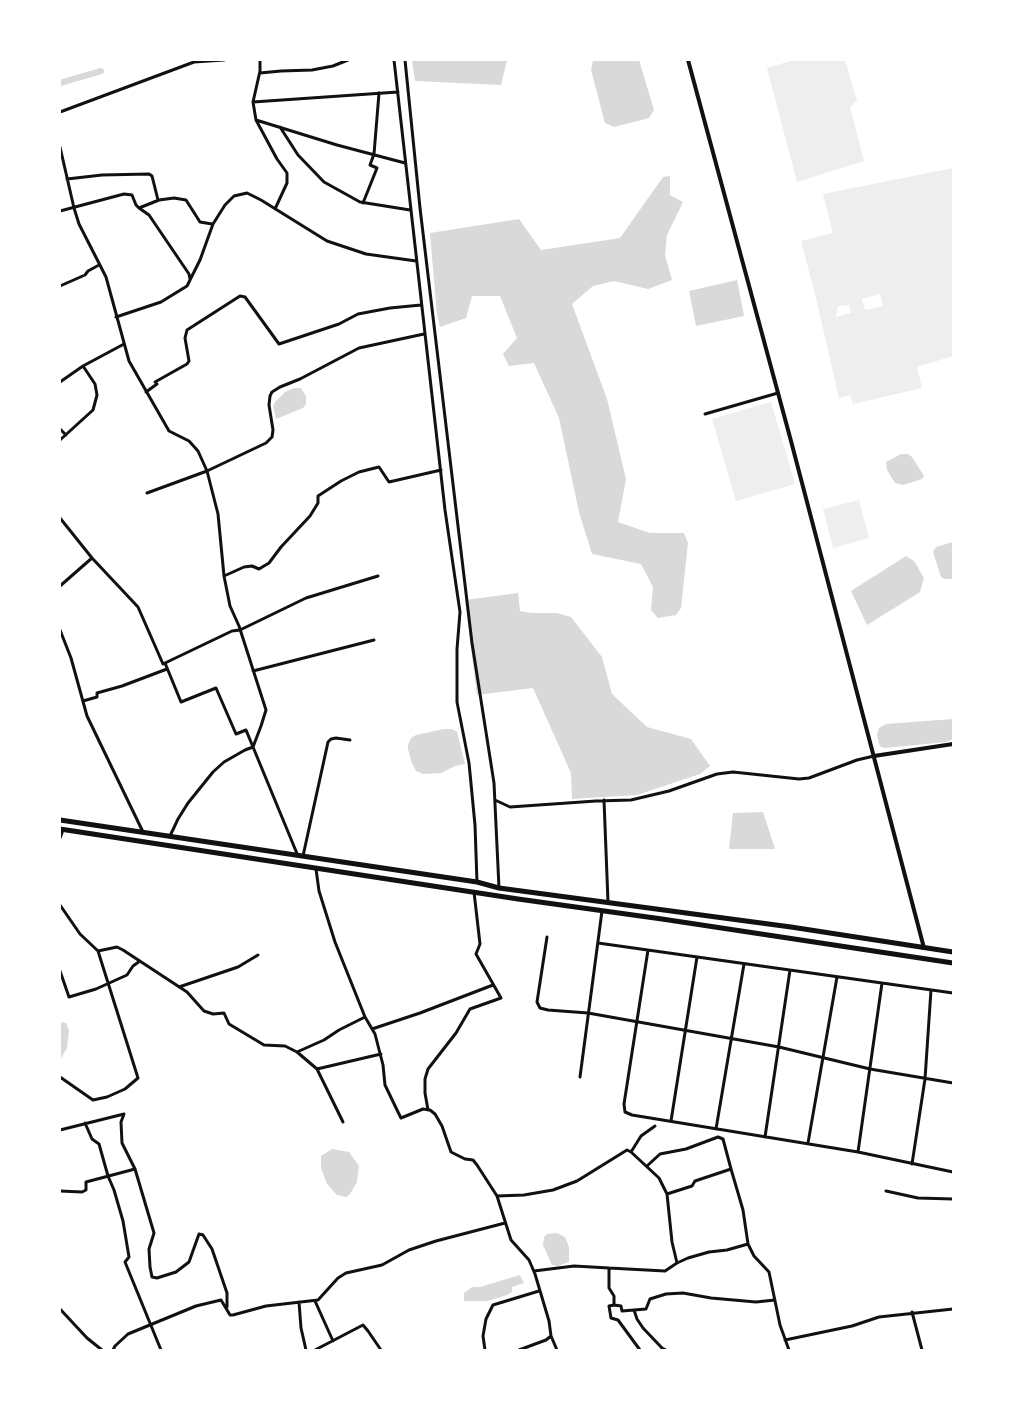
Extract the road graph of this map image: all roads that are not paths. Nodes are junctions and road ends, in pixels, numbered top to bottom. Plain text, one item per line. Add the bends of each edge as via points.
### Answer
1 (224, 60) edge
2 (260, 60) edge
3 (348, 60) edge
4 (394, 60) edge
5 (404, 60) edge
6 (688, 60) edge
7 (259, 74) junction
8 (398, 92) junction
9 (379, 93) junction
10 (253, 102) junction
11 (60, 112) edge
12 (256, 120) junction
13 (280, 127) junction
14 (60, 147) edge
15 (374, 154) junction
16 (405, 163) junction
17 (67, 178) junction
18 (158, 200) junction
19 (363, 203) junction
20 (74, 208) junction
21 (139, 208) junction
22 (275, 209) junction
23 (410, 210) junction
24 (60, 211) edge
25 (212, 224) junction
26 (416, 261) junction
27 (99, 264) junction
28 (190, 279) junction
29 (60, 286) edge
30 (421, 305) junction
31 (116, 317) junction
32 (424, 334) junction
33 (124, 344) junction
34 (83, 366) junction
35 (60, 382) edge
36 (146, 392) junction
37 (778, 394) junction
38 (705, 414) dead end
39 (60, 429) edge
40 (66, 435) junction
41 (60, 440) edge
42 (441, 470) junction
43 (207, 471) junction
44 (147, 493) dead end
45 (60, 518) edge
46 (92, 558) junction
47 (224, 576) junction
48 (378, 576) dead end
49 (60, 586) edge
50 (60, 630) edge
51 (240, 630) junction
52 (374, 640) dead end
53 (165, 663) junction
54 (167, 669) junction
55 (253, 671) junction
56 (83, 701) junction
57 (350, 740) dead end
58 (953, 744) edge
59 (253, 747) junction
60 (874, 756) junction
61 (495, 800) junction
62 (604, 800) junction
63 (60, 820) edge
64 (61, 829) edge
65 (144, 832) junction
66 (170, 836) junction
67 (60, 838) edge
68 (300, 857) junction
69 (316, 868) junction
70 (477, 882) junction
71 (500, 888) junction
72 (474, 892) junction
73 (608, 903) junction
74 (60, 905) edge
75 (602, 911) junction
76 (547, 937) dead end
77 (598, 944) junction
78 (924, 948) junction
79 (648, 950) junction
80 (98, 951) junction
81 (953, 952) edge
82 (258, 955) dead end
83 (697, 957) junction
84 (140, 961) junction
85 (953, 963) edge
86 (744, 964) junction
87 (790, 970) junction
88 (60, 971) edge
89 (837, 977) junction
90 (882, 983) junction
91 (108, 984) junction
92 (493, 985) junction
93 (179, 987) junction
94 (931, 990) junction
95 (953, 993) edge
96 (588, 1013) junction
97 (365, 1017) junction
98 (636, 1022) junction
99 (372, 1028) junction
100 (685, 1030) junction
101 (733, 1039) junction
102 (779, 1047) junction
103 (297, 1052) junction
104 (381, 1054) junction
105 (822, 1058) junction
106 (870, 1069) junction
107 (317, 1070) junction
108 (60, 1077) edge
109 (580, 1077) dead end
110 (926, 1079) junction
111 (953, 1083) edge
112 (428, 1110) junction
113 (671, 1121) junction
114 (343, 1122) dead end
115 (85, 1123) junction
116 (655, 1126) dead end
117 (716, 1129) junction
118 (60, 1130) edge
119 (765, 1137) junction
120 (808, 1143) junction
121 (631, 1152) junction
122 (858, 1152) junction
123 (912, 1164) junction
124 (647, 1166) junction
125 (732, 1168) junction
126 (135, 1169) junction
127 (953, 1172) edge
128 (108, 1176) junction
129 (60, 1191) edge
130 (886, 1191) dead end
131 (668, 1194) junction
132 (497, 1196) junction
133 (953, 1199) edge
134 (505, 1223) junction
135 (748, 1244) junction
136 (677, 1263) junction
137 (609, 1268) junction
138 (534, 1271) junction
139 (539, 1290) junction
140 (775, 1300) junction
141 (315, 1301) junction
142 (298, 1302) junction
143 (614, 1305) junction
144 (60, 1309) edge
145 (227, 1309) junction
146 (953, 1309) edge
147 (634, 1310) junction
148 (912, 1312) junction
149 (151, 1325) junction
150 (551, 1336) junction
151 (333, 1340) junction
152 (785, 1340) junction
153 (102, 1350) edge
154 (113, 1350) edge
155 (161, 1350) edge
156 (306, 1350) edge
157 (315, 1350) edge
158 (381, 1350) edge
159 (485, 1350) edge
160 (519, 1350) edge
161 (557, 1350) edge
162 (640, 1350) edge
163 (666, 1350) edge
164 (789, 1350) edge
165 (922, 1350) edge

1 - 11 street via 194,62
2 - 7 street
3 - 7 street via 312,70
4 - 8 street
5 - 61 street via 472,643
6 - 37 street
7 - 10 street
8 - 9 street
8 - 16 street
9 - 10 street
9 - 15 street
10 - 12 street
12 - 13 street
12 - 22 street via 287,173 287,183
13 - 15 street
13 - 19 street via 298,155 324,182
14 - 17 street
15 - 16 street
15 - 19 street via 370,166 377,168
16 - 23 street
17 - 18 street via 149,174
17 - 20 street
18 - 21 street
18 - 25 street via 186,200 200,222
19 - 23 street
20 - 21 street via 124,194 132,195
20 - 24 street
20 - 27 street
21 - 28 street via 149,215
22 - 25 street via 247,193 234,196
22 - 26 street via 327,241 366,254
23 - 26 street
25 - 28 street
26 - 30 street
27 - 29 street via 85,275
27 - 31 street via 106,277
28 - 31 street via 187,286 161,302
30 - 32 street
30 - 36 street via 358,314 339,324 279,344 245,296 240,296 187,330 185,338 189,361 155,382
31 - 33 street
32 - 42 street
32 - 43 street via 359,348 272,392 269,405 274,430 272,437 266,443
33 - 34 street
33 - 36 street via 129,361
34 - 35 street
34 - 40 street via 95,384 97,396 93,410
36 - 43 street via 169,431 189,441 198,451
37 - 38 street
37 - 60 street
39 - 40 street
40 - 41 street
42 - 47 street via 389,482 379,468 359,472 318,496 310,516 269,563 259,569 244,567
42 - 70 street via 460,612 457,702 469,763
43 - 44 street
43 - 47 street via 218,514
45 - 46 street
46 - 49 street
46 - 53 street via 138,607
47 - 51 street via 230,606
48 - 51 street via 306,598
50 - 56 street
51 - 53 street via 232,630
51 - 55 street
52 - 55 street
53 - 54 street
54 - 56 street
54 - 59 street via 181,702 216,688 236,734 246,730
55 - 59 street via 266,710
56 - 65 street via 90,722
57 - 68 street via 336,738 328,742
58 - 60 street
59 - 66 street via 224,762 213,772 188,803
59 - 68 street
60 - 62 street via 809,778 733,772 631,800
60 - 78 street
61 - 62 street via 510,807
61 - 71 street
62 - 73 street
63 - 65 highway
64 - 67 street
64 - 69 highway
65 - 66 highway
66 - 68 highway
68 - 70 highway
69 - 72 highway
69 - 97 street via 319,891 335,942
70 - 71 highway
71 - 73 highway
72 - 75 highway
72 - 92 street via 480,944 476,954
73 - 78 highway
74 - 80 street via 80,934
75 - 77 street
75 - 85 highway
76 - 96 street via 537,1002 540,1008
77 - 79 street
77 - 96 street
78 - 81 highway
79 - 83 street
79 - 98 street
80 - 84 street via 117,947
80 - 91 street
82 - 93 street via 238,967
83 - 86 street
83 - 100 street
84 - 91 street via 127,975
84 - 93 street
86 - 87 street
86 - 101 street
87 - 89 street
87 - 102 street
88 - 91 street via 69,997
89 - 90 street
89 - 105 street
90 - 94 street
90 - 106 street
91 - 108 street via 138,1078 125,1089 93,1100
92 - 99 street via 420,1014
92 - 112 street via 501,998 470,1009 428,1069 425,1093
93 - 103 street via 204,1011 224,1013 229,1024 253,1039 264,1045 285,1046
94 - 95 street
94 - 110 street
96 - 98 street
96 - 109 street
97 - 99 street
97 - 103 street
98 - 100 street
98 - 113 street via 625,1112
99 - 104 street
100 - 101 street
100 - 113 street
101 - 102 street
101 - 117 street
102 - 105 street
102 - 119 street
103 - 107 street
104 - 107 street
104 - 112 street via 385,1084 402,1118
105 - 106 street
105 - 120 street
106 - 110 street
106 - 122 street
107 - 114 street
110 - 111 street
110 - 123 street
112 - 132 street via 438,1118 451,1152 473,1160
113 - 117 street
115 - 118 street
115 - 126 street via 124,1114 122,1143
115 - 128 street via 98,1144
116 - 121 street via 641,1136
117 - 119 street
119 - 120 street
120 - 122 street
121 - 124 street
121 - 132 street via 627,1150 577,1181 553,1190
122 - 123 street
123 - 127 street
124 - 125 street via 660,1154 686,1149 718,1137 723,1139
124 - 131 street
125 - 131 street
125 - 135 street
126 - 128 street
126 - 145 street via 154,1232 150,1249 152,1277 176,1272 189,1262 200,1234 203,1235 212,1249 227,1292
128 - 129 street via 86,1182 86,1190 82,1192
128 - 149 street via 123,1221 129,1258 125,1262
130 - 133 street via 918,1198
131 - 136 street
132 - 134 street
134 - 138 street via 511,1240 518,1250 525,1253
134 - 141 street via 436,1241 409,1250 382,1265 346,1273
135 - 136 street
135 - 140 street via 768,1272
136 - 137 street via 665,1270
137 - 138 street via 574,1266
137 - 143 street via 609,1288 614,1296
138 - 139 street
139 - 150 street via 552,1329
139 - 159 street via 494,1304 486,1319
140 - 147 street via 756,1302 683,1293 666,1294 650,1299 646,1309
140 - 152 street
141 - 142 street
141 - 151 street
142 - 145 street via 233,1315
142 - 156 street
143 - 147 street via 621,1306 622,1312
143 - 162 street via 609,1306 611,1318 618,1320
144 - 153 street
145 - 149 street via 221,1300 196,1306
146 - 148 street
147 - 163 street via 643,1328
148 - 152 street
148 - 165 street
149 - 154 street via 128,1334
149 - 155 street
150 - 160 street
150 - 161 street
151 - 157 street
151 - 158 street via 363,1325
152 - 164 street

